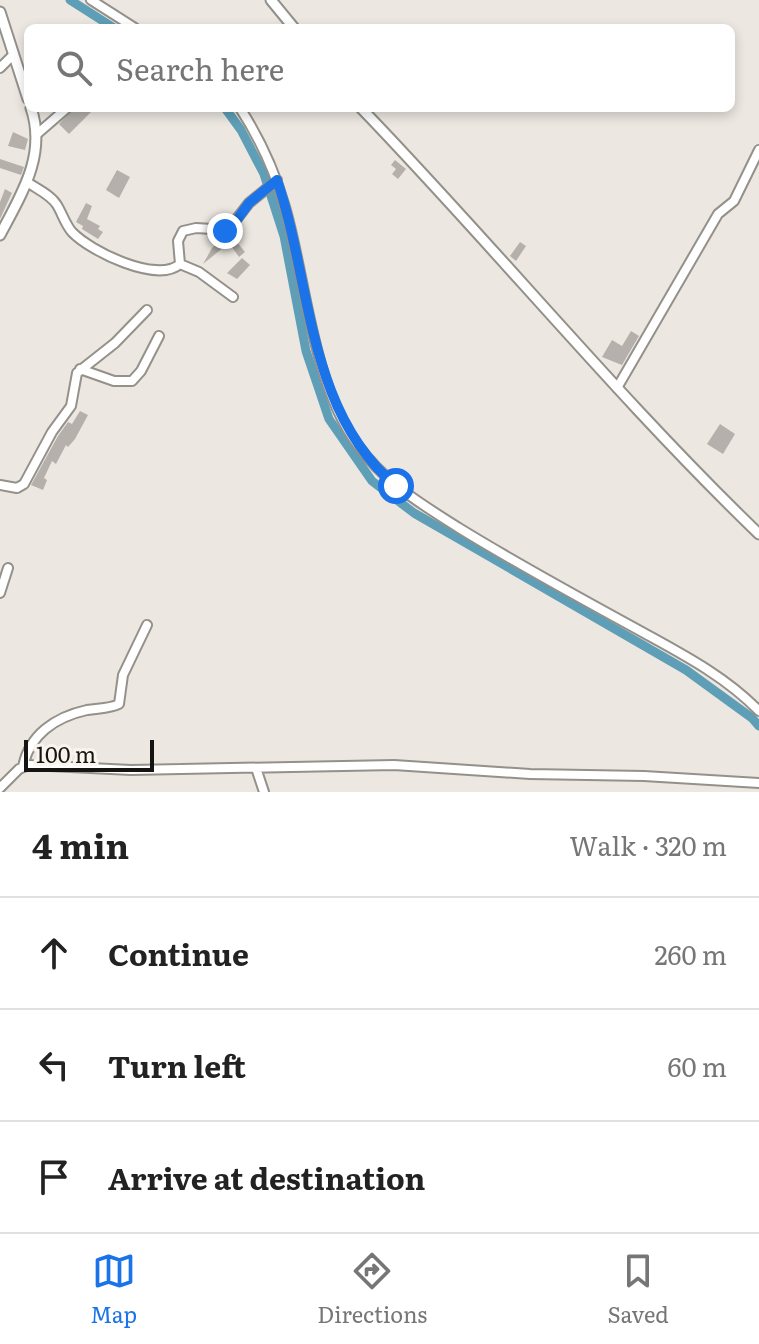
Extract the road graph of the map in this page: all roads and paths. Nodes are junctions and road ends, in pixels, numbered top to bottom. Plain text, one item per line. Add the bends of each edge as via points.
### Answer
1 (91, 0) edge
2 (271, 0) edge
3 (0, 12) edge
4 (129, 24) edge
5 (291, 24) edge
6 (13, 55) junction
7 (0, 68) edge
8 (24, 87) edge
9 (32, 112) edge
10 (62, 112) edge
11 (242, 112) edge
12 (365, 112) edge
13 (37, 134) junction
14 (759, 150) edge
15 (27, 182) junction
16 (275, 182) junction
17 (0, 235) edge
18 (180, 264) junction
19 (233, 297) dead end
20 (147, 310) dead end
21 (159, 336) dead end
22 (80, 369) junction
23 (617, 388) junction
24 (0, 485) edge
25 (758, 533) edge
26 (8, 568) dead end
27 (0, 593) edge
28 (147, 625) dead end
29 (759, 711) edge
30 (23, 767) junction
31 (256, 768) junction
32 (759, 783) edge
33 (0, 788) edge
34 (264, 792) edge

1 - 4 street
2 - 5 street
3 - 6 street
6 - 7 street
6 - 8 street
9 - 13 street
10 - 13 street
11 - 16 street
12 - 23 street
13 - 15 street
14 - 23 street via 734,201 718,214
15 - 17 street
15 - 18 street via 54,200 78,237 114,257 143,270 171,270
16 - 18 street via 228,230 183,231 178,241
16 - 29 street via 327,379 355,442 375,466 410,497 488,546 693,659
18 - 19 street
20 - 22 street
21 - 22 street via 132,381 114,381
22 - 24 street via 71,406 24,484
23 - 25 street
26 - 27 street
28 - 30 street via 123,675 119,704 46,727 28,747
30 - 31 street
30 - 33 street
31 - 32 street via 394,765
31 - 34 street

